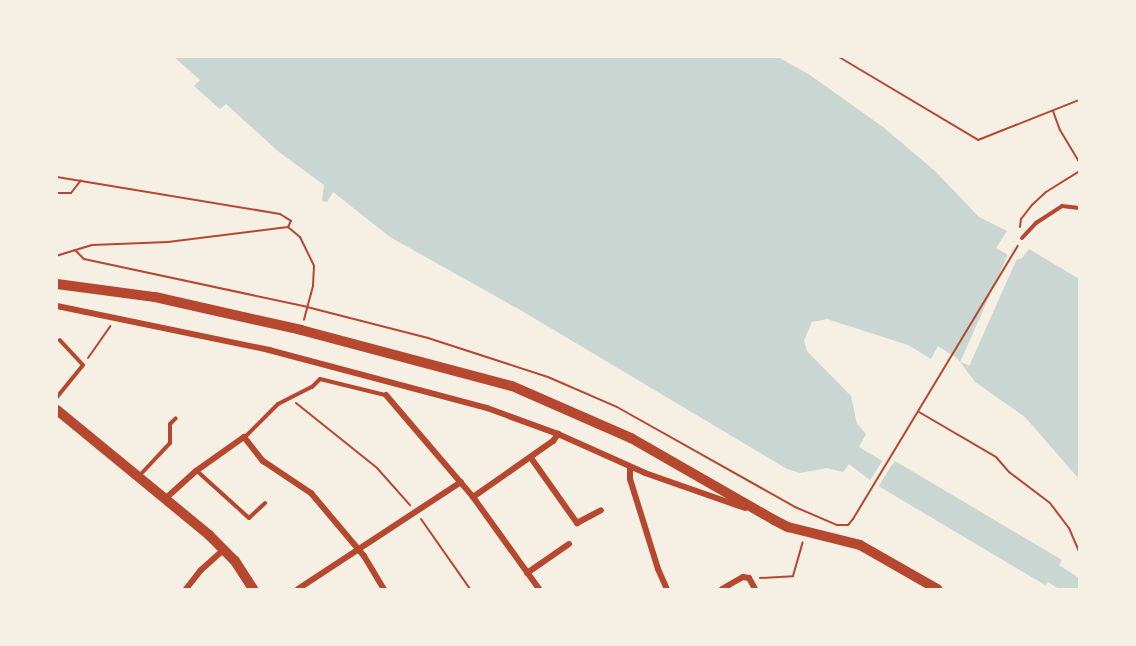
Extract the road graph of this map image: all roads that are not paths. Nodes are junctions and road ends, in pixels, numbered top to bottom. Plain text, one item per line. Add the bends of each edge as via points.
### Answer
1 (1079, 208) edge
2 (1022, 238) road end
3 (57, 284) edge
4 (57, 306) edge
5 (60, 340) dead end
6 (386, 395) joint
7 (57, 398) edge
8 (57, 410) edge
9 (176, 418) dead end
10 (558, 434) junction
11 (244, 438) junction
12 (531, 458) junction
13 (630, 467) junction
14 (196, 471) junction
15 (138, 478) junction
16 (461, 482) junction
17 (473, 497) junction
18 (165, 499) junction
19 (265, 503) dead end
20 (600, 510) dead end
21 (754, 511) junction
22 (569, 544) dead end
23 (224, 549) junction
24 (359, 550) junction
25 (527, 573) junction
26 (186, 589) edge
27 (253, 589) edge
28 (298, 589) edge
29 (384, 589) edge
30 (539, 589) edge
31 (667, 589) edge
32 (722, 589) edge
33 (755, 589) edge
34 (937, 589) edge

1 - 2 lane via 1062,206
3 - 21 main road via 154,297 234,314 512,386 631,438
4 - 10 street via 299,357 488,408
5 - 7 lane via 83,365
6 - 11 lane via 320,379 278,404
6 - 16 street
8 - 15 main road
9 - 15 lane via 170,424 170,442
10 - 12 street
10 - 13 street
11 - 14 street
11 - 24 street via 263,461 311,493
12 - 17 street
12 - 20 street via 577,523
13 - 21 street
13 - 31 street via 628,474
14 - 18 street
14 - 19 lane via 249,518
15 - 18 main road
16 - 17 street
16 - 24 street
17 - 25 street
18 - 23 main road
21 - 34 main road via 788,527 860,545
22 - 25 street
23 - 26 street
23 - 27 main road
24 - 28 street
24 - 29 street
25 - 30 street
32 - 33 street via 743,577 749,578

